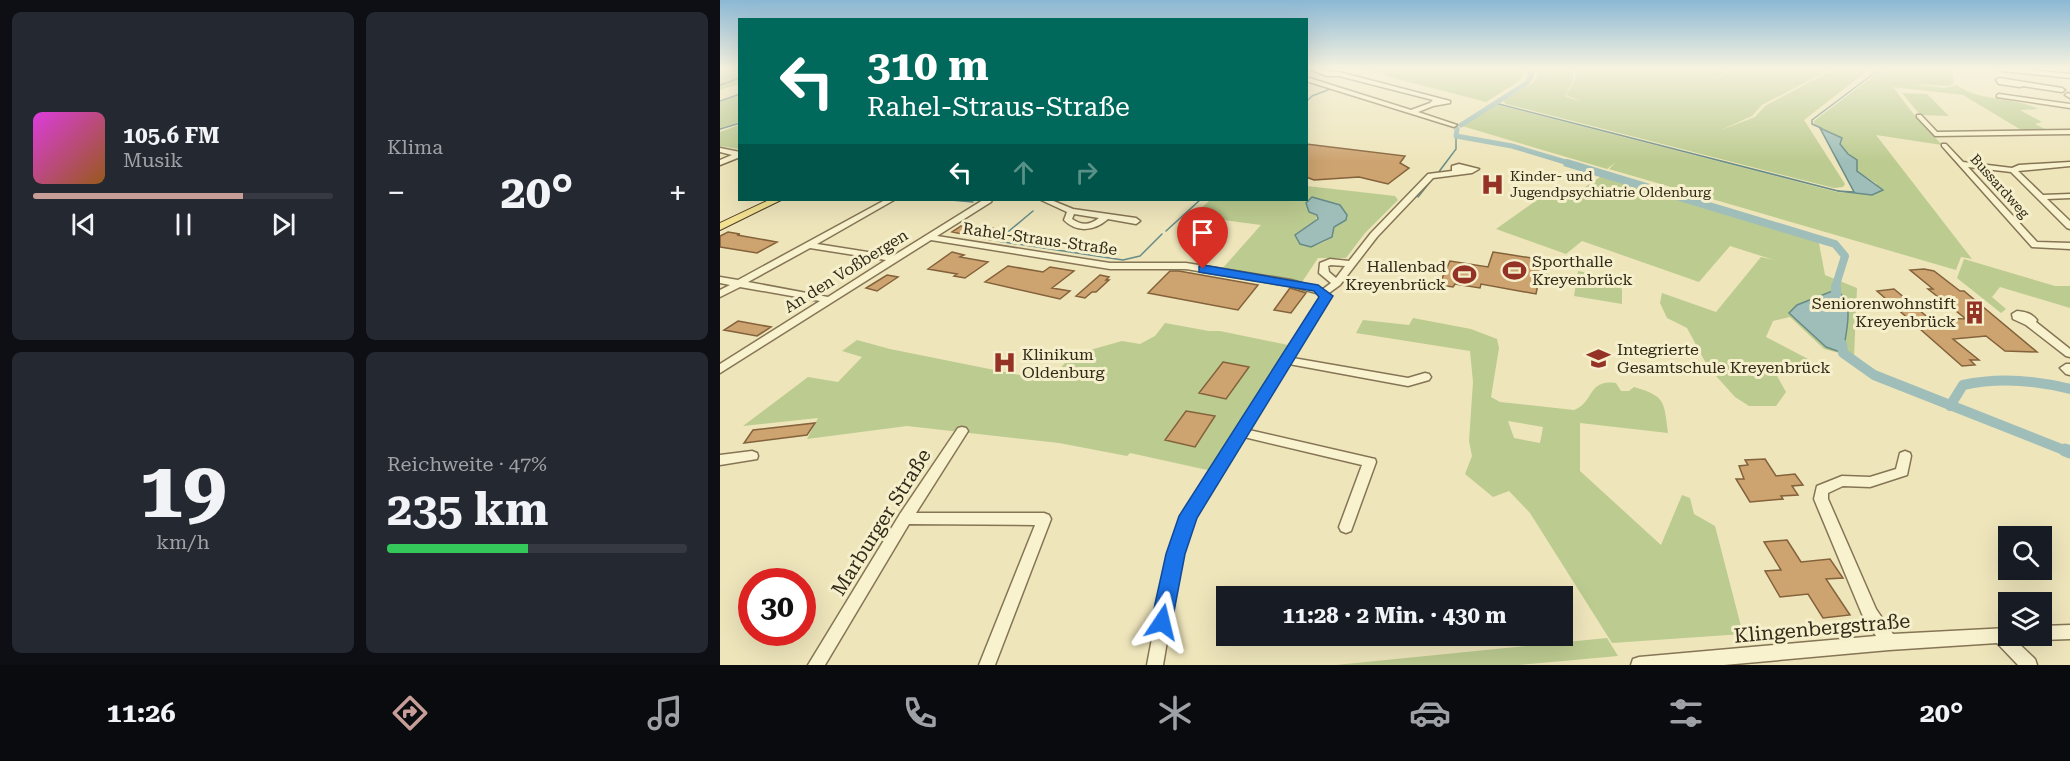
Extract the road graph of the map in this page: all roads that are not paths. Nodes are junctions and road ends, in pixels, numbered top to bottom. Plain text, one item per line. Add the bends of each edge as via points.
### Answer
1 (1370, 99) edge
2 (1427, 99) edge
3 (2021, 99) edge
4 (2070, 106) edge
5 (1411, 112) junction
6 (1919, 116) dead end
7 (1454, 125) dead end
8 (2070, 132) edge
9 (1944, 145) dead end
10 (720, 150) edge
11 (738, 154) edge
12 (738, 154) edge
13 (720, 163) edge
14 (1963, 164) junction
15 (2070, 164) edge
16 (2013, 170) junction
17 (1456, 174) dead end
18 (2070, 196) edge
19 (2040, 197) junction
20 (774, 201) edge
21 (888, 201) edge
22 (986, 201) edge
23 (1047, 201) edge
24 (1071, 212) junction
25 (1105, 216) junction
26 (2060, 217) junction
27 (2070, 217) edge
28 (1136, 221) dead end
29 (2070, 226) edge
30 (720, 227) edge
31 (928, 237) junction
32 (807, 245) junction
33 (2070, 246) edge
34 (894, 259) junction
35 (1350, 264) junction
36 (720, 280) edge
37 (739, 283) junction
38 (1337, 283) junction
39 (1324, 292) junction
40 (720, 294) edge
41 (830, 300) junction
42 (2029, 322) dead end
43 (2070, 354) edge
44 (1285, 360) junction
45 (720, 369) edge
46 (1425, 378) dead end
47 (962, 431) dead end
48 (1240, 432) junction
49 (752, 456) dead end
50 (1905, 456) dead end
51 (720, 460) edge
52 (905, 518) junction
53 (1346, 527) dead end
54 (2070, 632) edge
55 (2052, 633) edge
56 (1998, 635) edge
57 (1888, 642) junction
58 (2013, 646) edge
59 (1685, 663) edge
60 (816, 665) edge
61 (987, 665) edge
62 (1155, 665) edge
63 (1639, 665) edge
64 (2029, 665) edge

1 - 5 street
2 - 5 street via 1434,101
3 - 4 street
5 - 7 street
6 - 8 street, Bussardweg via 1935,134
9 - 14 street, Bussardweg
10 - 11 street
12 - 13 street
14 - 16 street
14 - 33 street, Bussardweg via 2035,246
15 - 16 street via 2019,166
16 - 19 street
17 - 35 street via 1431,176
18 - 19 street
19 - 26 street
20 - 30 main road
21 - 32 street
22 - 31 street, An den Voßbergen
23 - 24 street
24 - 25 street
24 - 25 street via 1068,220 1074,226 1092,226
25 - 28 street
26 - 27 street
26 - 29 street
31 - 34 street, An den Voßbergen
31 - 39 street, Rahel-Straus-Straße via 1110,266 1186,266
32 - 34 street
32 - 37 street
34 - 41 street, An den Voßbergen
35 - 38 street
35 - 38 street via 1323,265 1324,273
36 - 37 street
37 - 40 street
37 - 41 street
38 - 39 street
39 - 44 street via 1326,296
41 - 45 street, An den Voßbergen
42 - 43 street
44 - 46 street via 1408,381
44 - 48 street
47 - 52 street, Marburger Straße
48 - 53 street via 1370,462
48 - 62 street via 1188,516 1175,554
49 - 51 street
50 - 57 street via 1902,472 1870,482 1842,481 1822,490 1821,499 1852,576
52 - 60 street, Marburger Straße
52 - 61 street via 1044,519
54 - 55 street
56 - 57 street, Klingenbergstraße
57 - 59 street, Klingenbergstraße
58 - 64 street
59 - 63 street, Klingenbergstraße

